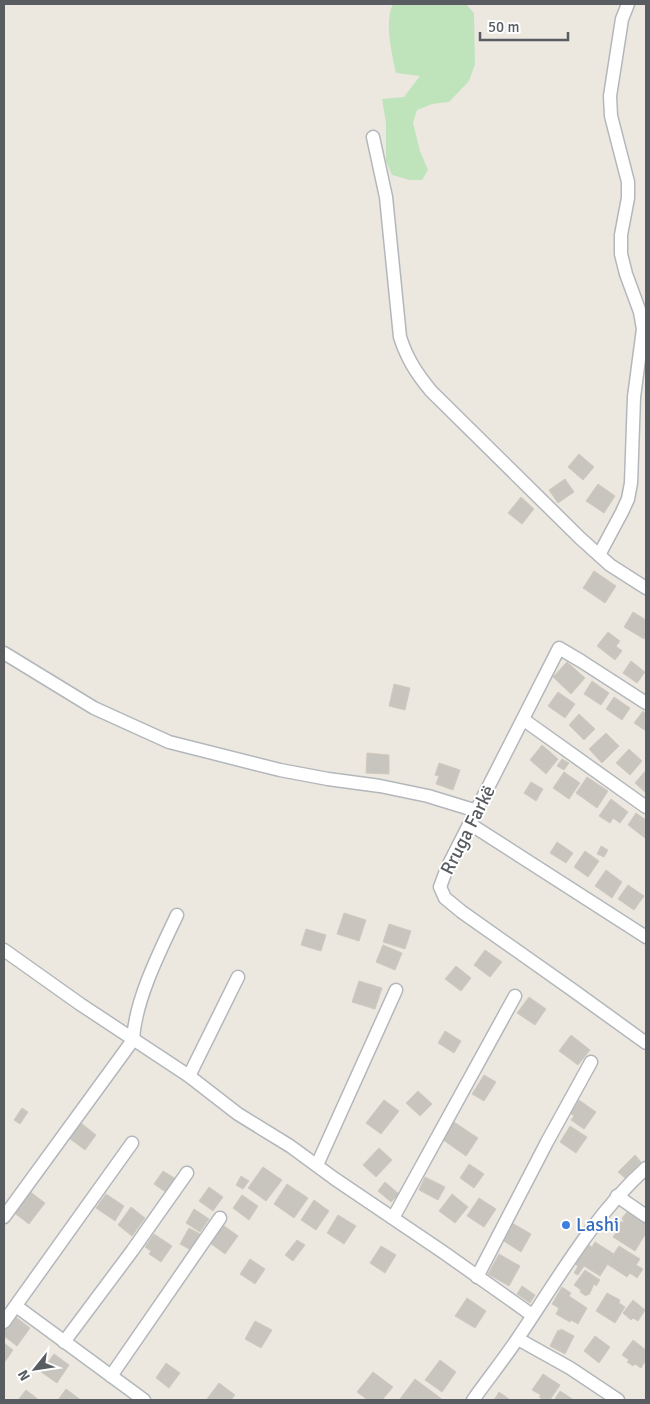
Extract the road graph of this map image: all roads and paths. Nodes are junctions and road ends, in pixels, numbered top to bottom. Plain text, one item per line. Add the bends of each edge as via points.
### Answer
1 (628, 4) edge
2 (373, 137) dead end
3 (599, 555) junction
4 (646, 588) edge
5 (4, 653) edge
6 (646, 703) edge
7 (524, 720) junction
8 (646, 808) edge
9 (477, 811) junction
10 (470, 824) junction
11 (177, 915) dead end
12 (646, 936) edge
13 (4, 950) edge
14 (238, 977) dead end
15 (396, 990) dead end
16 (515, 996) dead end
17 (133, 1040) junction
18 (646, 1043) edge
19 (592, 1062) dead end
20 (189, 1076) junction
21 (132, 1143) dead end
22 (317, 1165) junction
23 (646, 1168) edge
24 (186, 1173) dead end
25 (617, 1196) junction
26 (646, 1216) edge
27 (4, 1217) edge
28 (220, 1218) dead end
29 (393, 1218) junction
30 (477, 1277) junction
31 (16, 1306) junction
32 (532, 1315) junction
33 (4, 1322) edge
34 (518, 1338) junction
35 (64, 1342) junction
36 (111, 1376) junction
37 (144, 1400) edge
38 (473, 1400) edge
39 (618, 1400) edge

1 - 3 street via 622,20 610,102 628,182 621,254 643,329 634,397 628,499
2 - 3 street via 386,197 397,316 406,355 431,391
3 - 4 street
5 - 9 street via 94,708 169,742 280,770 428,796
6 - 7 street, Rruga Farkë via 559,648
7 - 8 street
7 - 9 street, Rruga Farkë
9 - 10 street, Rruga Farkë
10 - 12 street
10 - 18 street, Rruga Farkë via 442,880 440,887 445,898
11 - 17 street via 143,996
13 - 17 street
14 - 20 street
15 - 22 street
16 - 29 street
17 - 20 street
17 - 27 street
19 - 30 street
20 - 22 street via 238,1114
21 - 31 street
22 - 29 street
23 - 25 street
24 - 35 street
25 - 26 street
25 - 32 street
28 - 36 street
29 - 30 street
30 - 32 street
31 - 33 street
31 - 35 street
32 - 34 street
34 - 38 street
34 - 39 street
35 - 36 street
36 - 37 street

